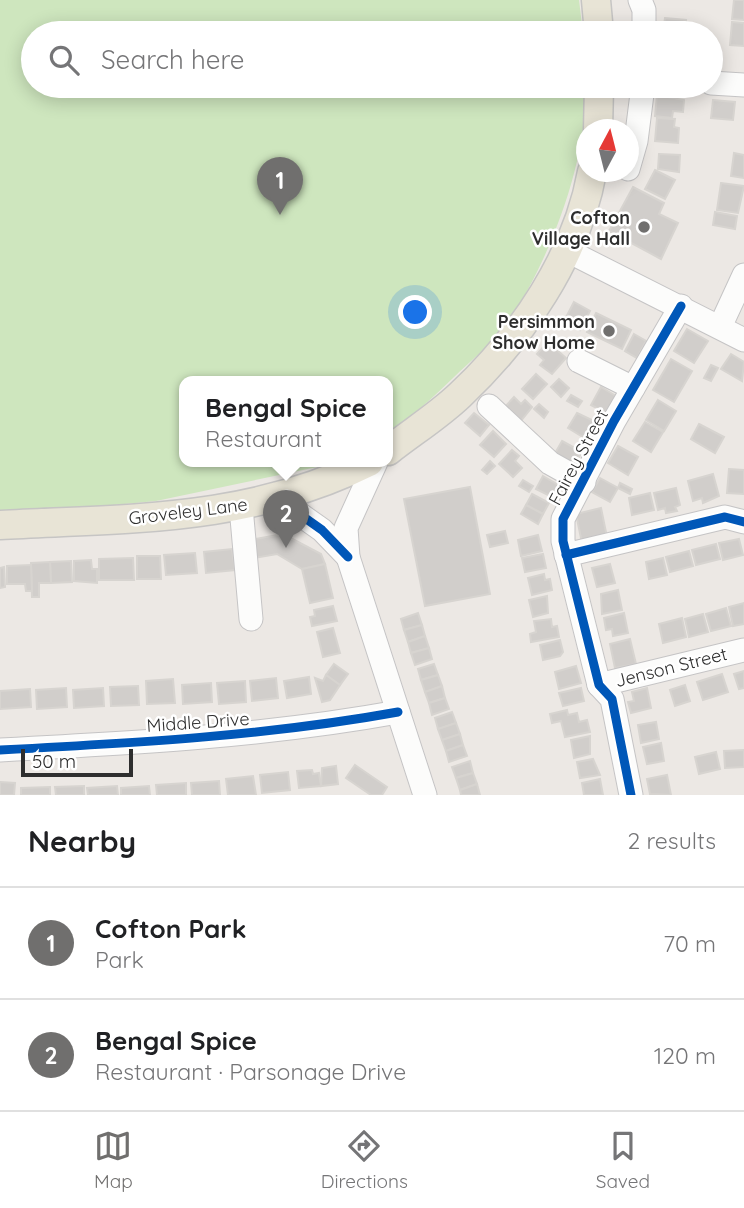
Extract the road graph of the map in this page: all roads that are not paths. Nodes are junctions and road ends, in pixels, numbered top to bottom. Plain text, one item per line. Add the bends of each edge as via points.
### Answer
1 (596, 0) edge
2 (640, 0) edge
3 (598, 21) edge
4 (644, 21) edge
5 (723, 84) edge
6 (744, 85) edge
7 (599, 98) edge
8 (641, 98) edge
9 (598, 119) edge
10 (639, 119) edge
11 (589, 182) edge
12 (566, 250) junction
13 (744, 275) edge
14 (681, 306) junction
15 (720, 327) junction
16 (744, 340) edge
17 (579, 361) dead end
18 (633, 388) junction
19 (489, 406) dead end
20 (393, 446) edge
21 (357, 467) edge
22 (374, 467) edge
23 (584, 482) junction
24 (287, 496) junction
25 (241, 507) junction
26 (352, 511) junction
27 (744, 522) edge
28 (0, 525) edge
29 (323, 530) junction
30 (566, 555) junction
31 (348, 557) junction
32 (251, 619) dead end
33 (744, 650) edge
34 (599, 685) junction
35 (398, 712) junction
36 (0, 750) edge
37 (425, 795) edge
38 (631, 795) edge

1 - 3 main road
2 - 4 street
5 - 6 street
7 - 9 main road
8 - 10 street
11 - 12 main road
12 - 14 street
12 - 20 main road via 510,340 462,393
13 - 15 street
14 - 15 street
14 - 18 street, Fairey Street
15 - 16 street
17 - 18 street
18 - 23 street, Fairey Street
19 - 23 street, Fairey Street via 550,463
21 - 24 main road, Groveley Lane
22 - 26 street
23 - 30 street, Fairey Street via 563,519
24 - 25 main road, Groveley Lane
24 - 29 street via 291,508
25 - 28 main road, Groveley Lane via 157,518
25 - 32 street
26 - 29 street
26 - 31 street via 346,528
27 - 30 street via 725,517
29 - 31 street
30 - 34 street, Fairey Street
31 - 35 street
33 - 34 street, Jenson Street
34 - 38 street, Fairey Street via 612,699
35 - 36 street, Middle Drive via 312,728 212,738
35 - 37 street

